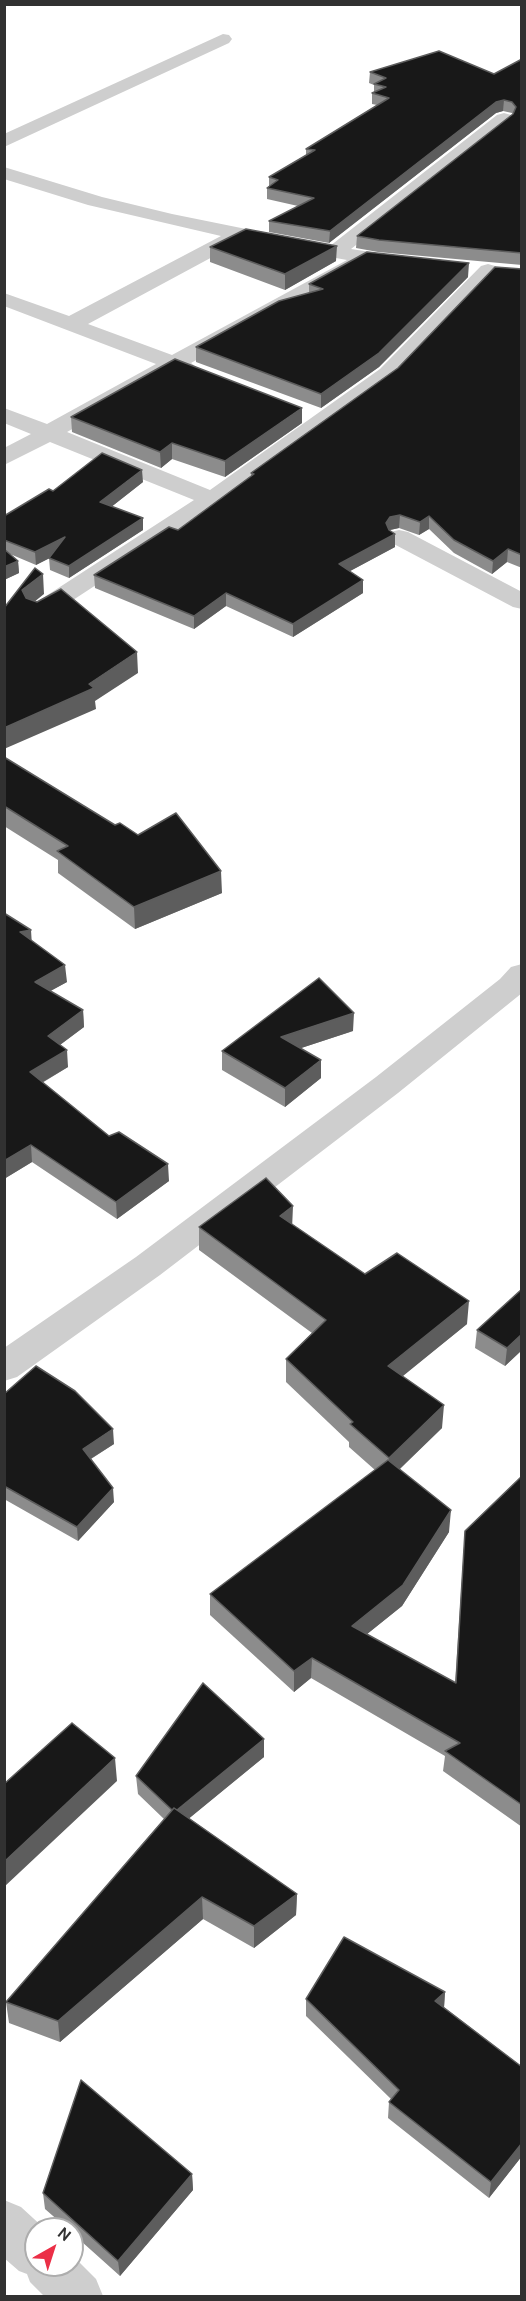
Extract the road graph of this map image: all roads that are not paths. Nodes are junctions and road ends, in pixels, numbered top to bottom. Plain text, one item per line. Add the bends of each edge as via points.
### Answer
1 (223, 39) dead end
2 (504, 119) edge
3 (4, 141) edge
4 (4, 173) edge
5 (238, 235) junction
6 (333, 253) junction
7 (364, 257) junction
8 (422, 264) edge
9 (488, 270) edge
10 (4, 298) edge
11 (71, 324) junction
12 (175, 363) junction
13 (206, 376) edge
14 (4, 415) edge
15 (50, 433) junction
16 (4, 458) edge
17 (212, 499) junction
18 (399, 537) dead end
19 (522, 602) edge
20 (38, 612) edge
21 (518, 985) edge
22 (4, 1367) edge
23 (4, 2224) edge
24 (24, 2243) edge
25 (59, 2277) edge
26 (79, 2296) edge

1 - 3 street
2 - 6 street
4 - 5 street via 96,201
5 - 6 street
5 - 11 street
6 - 7 street
7 - 8 street
7 - 12 street
9 - 17 street via 388,374 312,416
10 - 11 street
11 - 12 street
12 - 13 street
12 - 15 street
14 - 15 street
15 - 16 street
15 - 17 street
17 - 20 street
18 - 19 street
21 - 22 street via 148,1266
23 - 24 street
25 - 26 street

